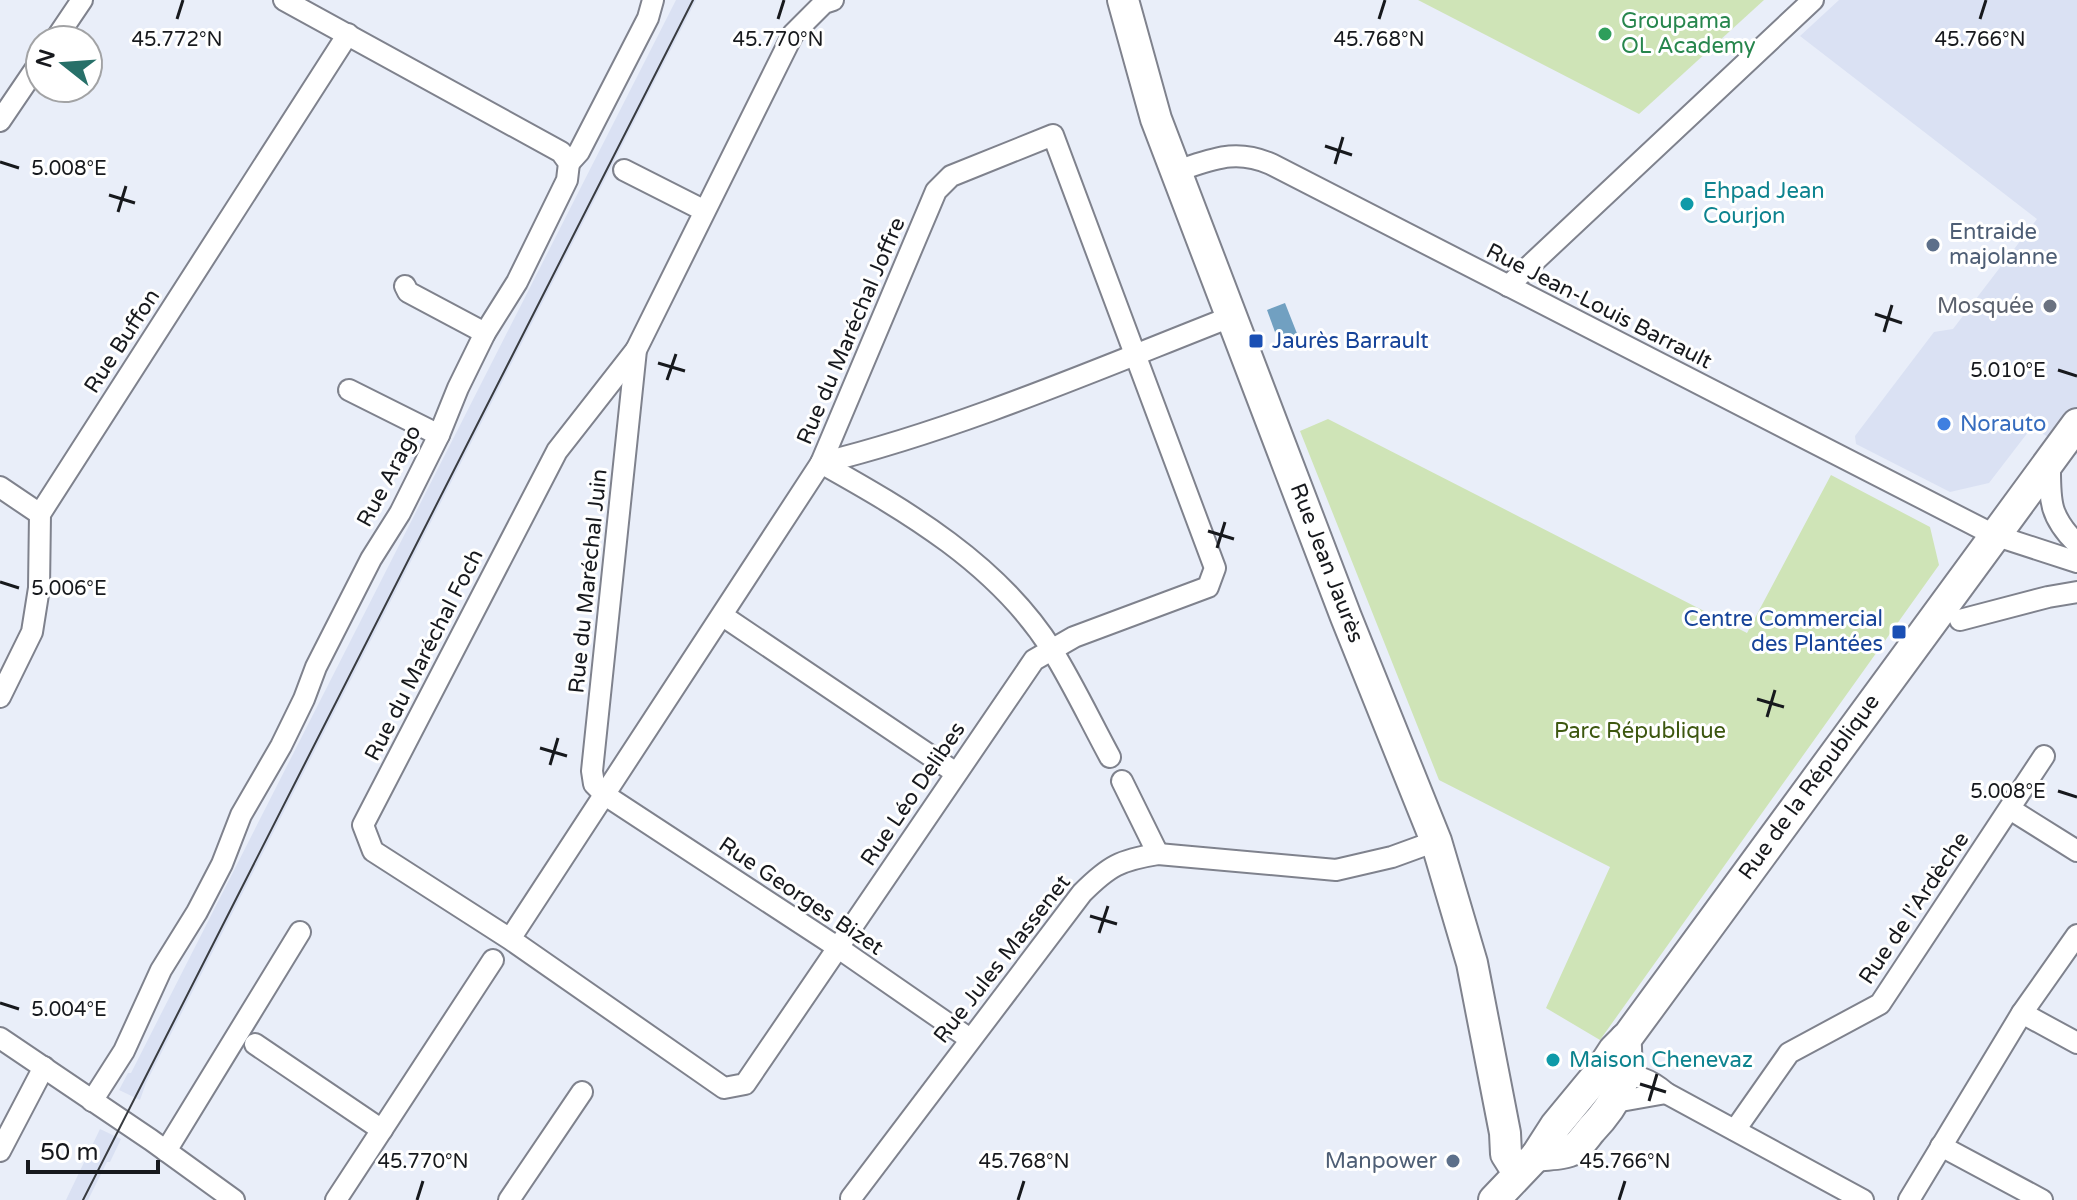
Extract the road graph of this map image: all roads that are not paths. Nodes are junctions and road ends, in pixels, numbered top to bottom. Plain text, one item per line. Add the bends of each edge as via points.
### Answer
1 (82, 0) edge
2 (284, 0) edge
3 (653, 0) edge
4 (833, 0) edge
5 (1123, 0) edge
6 (1813, 0) edge
7 (66, 24) edge
8 (348, 34) junction
9 (24, 86) edge
10 (0, 121) edge
11 (569, 163) junction
12 (624, 170) dead end
13 (1176, 171) junction
14 (703, 210) junction
15 (405, 286) dead end
16 (1508, 286) junction
17 (1233, 316) junction
18 (485, 333) junction
19 (636, 350) junction
20 (1134, 356) junction
21 (349, 390) dead end
22 (2077, 401) edge
23 (2077, 424) edge
24 (439, 435) junction
25 (2050, 460) junction
26 (821, 463) junction
27 (0, 487) edge
28 (40, 514) junction
29 (1994, 535) junction
30 (2077, 544) edge
31 (2077, 562) edge
32 (2077, 592) edge
33 (723, 616) junction
34 (1960, 620) dead end
35 (1051, 648) junction
36 (0, 697) edge
37 (2044, 756) dead end
38 (1110, 757) dead end
39 (956, 773) junction
40 (1122, 781) dead end
41 (605, 795) junction
42 (2010, 809) junction
43 (1436, 841) junction
44 (2077, 851) edge
45 (1158, 854) junction
46 (300, 932) dead end
47 (2077, 935) edge
48 (510, 939) junction
49 (837, 947) junction
50 (493, 960) dead end
51 (2022, 1013) junction
52 (0, 1038) edge
53 (970, 1039) junction
54 (2077, 1043) edge
55 (255, 1044) dead end
56 (44, 1067) junction
57 (1612, 1074) junction
58 (582, 1092) dead end
59 (1666, 1093) junction
60 (92, 1101) junction
61 (1615, 1102) junction
62 (382, 1130) junction
63 (1735, 1130) junction
64 (1566, 1136) junction
65 (1941, 1146) junction
66 (0, 1151) edge
67 (166, 1151) junction
68 (1527, 1164) junction
69 (851, 1198) dead end
70 (234, 1200) edge
71 (336, 1200) edge
72 (509, 1200) edge
73 (1494, 1200) edge
74 (1863, 1200) edge
75 (1909, 1200) edge
76 (2042, 1200) edge

1 - 7 street
2 - 8 street
3 - 11 street, Rue Arago
4 - 14 street, Rue du Maréchal Juin via 793,34
5 - 13 main road, Rue Jean Jaurès
6 - 16 street
8 - 11 street via 561,152
8 - 28 street, Rue Buffon
9 - 10 street
11 - 18 street, Rue Arago via 567,180 517,282
12 - 14 street
13 - 16 street, Rue Jean-Louis Barrault via 1230,156 1257,158
13 - 17 main road, Rue Jean Jaurès
14 - 19 street, Rue du Maréchal Juin
15 - 18 street
16 - 29 street, Rue Jean-Louis Barrault
17 - 20 street
17 - 43 main road, Rue Jean Jaurès
18 - 24 street, Rue Arago
19 - 41 street, Rue du Maréchal Juin via 592,771 594,784
19 - 48 street, Rue du Maréchal Foch via 557,451 363,825 373,851
20 - 26 street via 883,448
20 - 26 street, Rue du Maréchal Joffre via 1053,135 951,176 936,191
20 - 35 street, Rue Léo Delibes via 1215,568 1208,587
21 - 24 street
22 - 29 main road, Rue de la République via 2051,434
23 - 25 main road, Rue de la République
24 - 60 street, Rue Arago via 323,653 197,912
25 - 29 main road, Rue de la République
25 - 30 street via 2049,498 2055,518
26 - 33 street, Rue du Maréchal Joffre
26 - 35 street via 923,522 1006,591
27 - 28 street
28 - 36 street via 39,588 32,632
29 - 31 street, Rue Jean-Louis Barrault
29 - 57 main road, Rue de la République via 1625,1039 1628,1057
32 - 34 street
33 - 39 street
33 - 41 street, Rue du Maréchal Joffre
35 - 38 street
35 - 39 street, Rue Léo Delibes via 1034,660
37 - 42 street, Rue de l'Ardèche
39 - 49 street, Rue Léo Delibes
40 - 45 street
41 - 48 street
41 - 49 street, Rue Georges Bizet
42 - 44 street
42 - 63 street, Rue de l'Ardèche via 1880,1004 1789,1053
43 - 45 street, Rue Jules Massenet via 1336,870
43 - 68 main road, Rue Jean Jaurès via 1472,963 1505,1133 1520,1139
45 - 53 street, Rue Jules Massenet via 1105,870
46 - 67 street
47 - 51 street
48 - 49 street, Rue Léo Delibes via 724,1088 745,1084
49 - 53 street, Rue Georges Bizet
50 - 62 street
51 - 54 street
51 - 65 street
52 - 56 street
53 - 69 street, Rue Jules Massenet
55 - 62 street
56 - 60 street
56 - 66 street
57 - 59 street via 1653,1081
57 - 61 main road, Rue de la République
57 - 64 main road
58 - 72 street
59 - 61 street
59 - 63 street
60 - 67 street
61 - 64 main road, Rue de la République
62 - 71 street
63 - 74 street
64 - 68 main road via 1558,1154
65 - 75 street
65 - 76 street
67 - 70 street
68 - 73 main road

